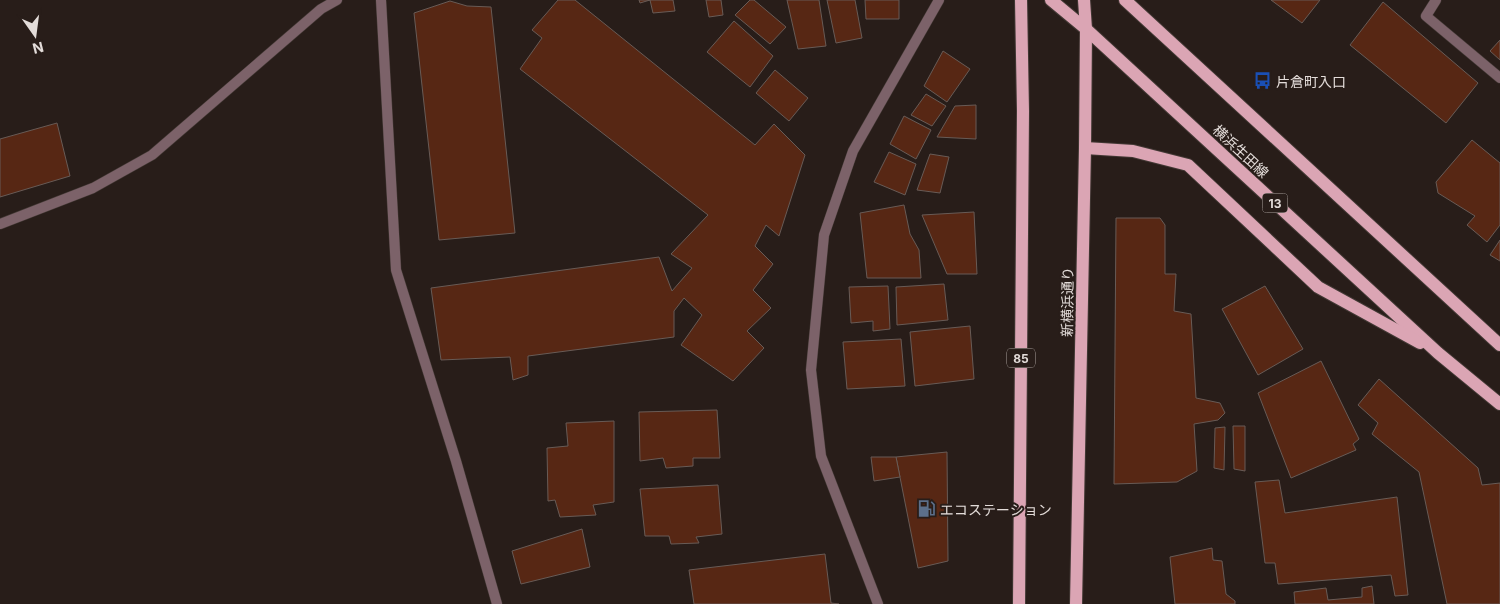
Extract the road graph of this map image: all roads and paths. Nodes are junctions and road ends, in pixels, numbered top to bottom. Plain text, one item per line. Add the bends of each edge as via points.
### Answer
1 (337, 0) edge
2 (382, 0) edge
3 (939, 0) edge
4 (1021, 0) edge
5 (1051, 0) edge
6 (1084, 0) edge
7 (1125, 0) edge
8 (1436, 0) edge
9 (1086, 29) junction
10 (1500, 78) edge
11 (1085, 148) junction
12 (0, 224) edge
13 (1500, 345) edge
14 (1438, 353) junction
15 (1500, 404) edge
16 (497, 604) edge
17 (878, 604) edge
18 (1019, 604) edge
19 (1076, 604) edge

1 - 12 street via 321,9 152,155 93,188
2 - 16 street via 396,270
3 - 17 street via 853,151 824,235 811,370 821,456
4 - 18 main road, 85
5 - 9 main road, 横浜生田線 / 13
6 - 9 main road, 新横浜通り
7 - 13 main road
8 - 10 street via 1426,16
9 - 11 main road, 新横浜通り
9 - 14 main road, 横浜生田線 / 13
11 - 14 main road via 1133,151 1188,165 1318,287
11 - 19 main road, 新横浜通り
14 - 15 main road, 横浜生田線 / 13

